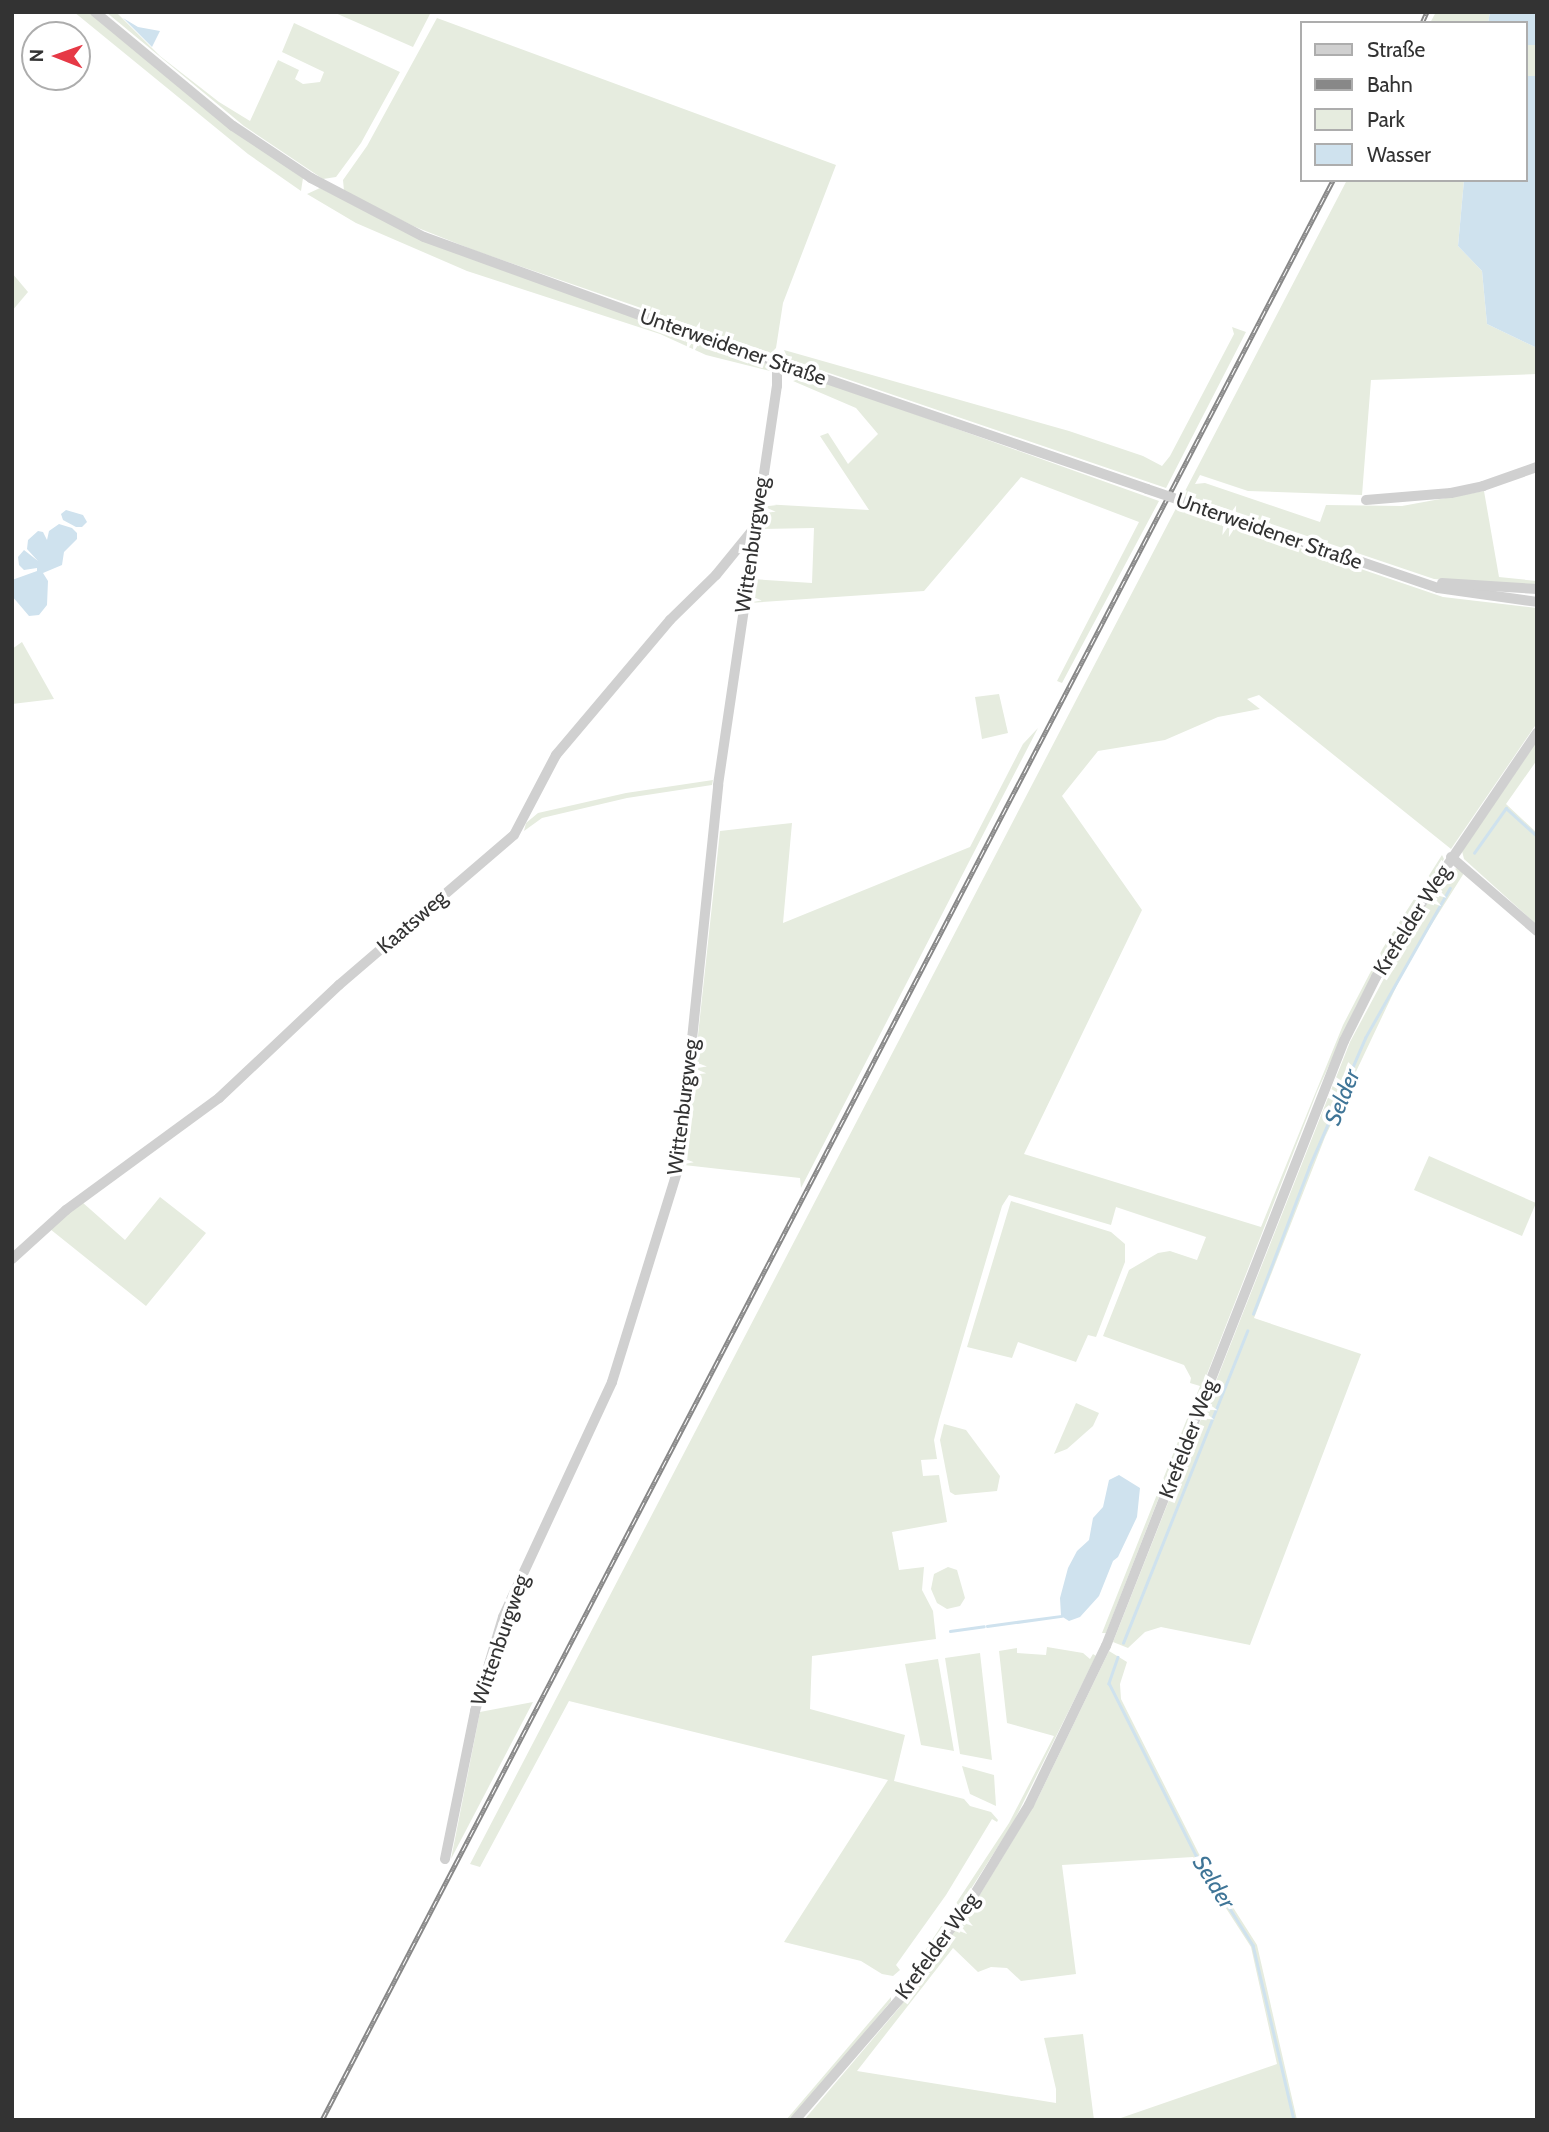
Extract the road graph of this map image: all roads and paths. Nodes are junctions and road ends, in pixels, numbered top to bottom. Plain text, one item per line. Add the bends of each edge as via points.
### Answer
1 (95, 12) edge
2 (777, 362) junction
3 (1537, 467) edge
4 (1366, 500) dead end
5 (753, 530) junction
6 (1422, 581) junction
7 (1537, 589) edge
8 (1537, 602) edge
9 (1537, 733) edge
10 (1451, 857) junction
11 (1537, 931) edge
12 (12, 1259) edge
13 (444, 1860) dead end
14 (795, 2120) edge

1 - 2 street, Unterweidener Straße via 233,126 312,178 424,237
2 - 5 street, Wittenburgweg
2 - 6 street, Unterweidener Straße, bridge
3 - 4 street via 1451,494
5 - 12 street, Kaatsweg via 556,755 514,835 339,985 219,1098 66,1210
5 - 13 street, Wittenburgweg via 718,785 679,1165 611,1382 503,1617 475,1711
6 - 7 street, Unterweidener Straße
6 - 8 street, Unterweidener Straße via 1457,592
9 - 10 street, Krefelder Weg
10 - 11 street
10 - 14 street, Krefelder Weg via 1382,967 1344,1041 1126,1596 1058,1751 1007,1842 912,1983

